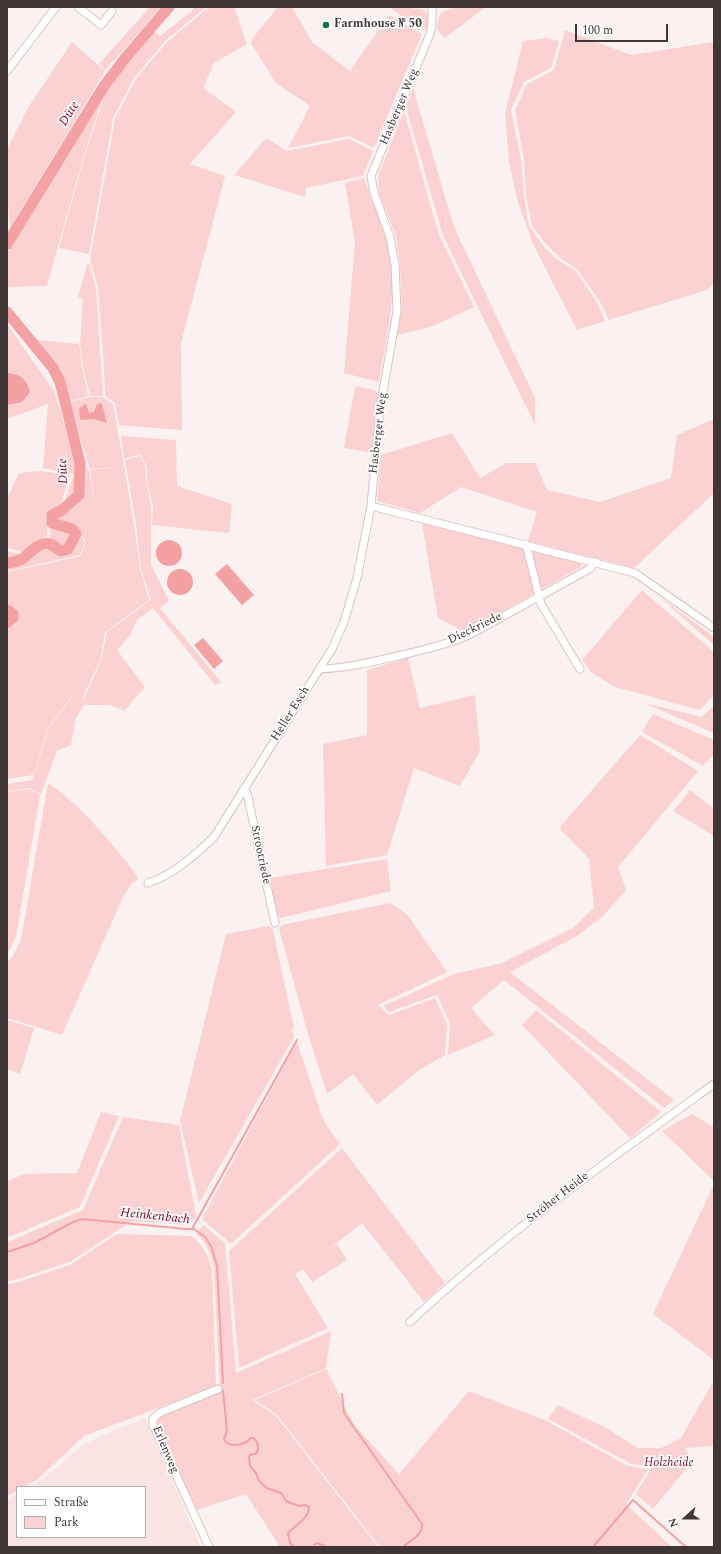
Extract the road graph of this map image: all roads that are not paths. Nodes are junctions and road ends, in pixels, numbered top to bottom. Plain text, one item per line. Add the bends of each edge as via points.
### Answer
1 (56, 7) edge
2 (78, 7) edge
3 (432, 7) edge
4 (112, 11) dead end
5 (7, 71) edge
6 (371, 506) junction
7 (526, 544) junction
8 (595, 562) junction
9 (538, 596) junction
10 (714, 628) edge
11 (320, 669) junction
12 (580, 669) dead end
13 (244, 789) junction
14 (148, 883) dead end
15 (275, 923) dead end
16 (714, 1084) edge
17 (410, 1322) dead end
18 (218, 1389) dead end
19 (209, 1547) edge

1 - 5 street
2 - 4 street via 101,25
3 - 6 street, Hasberger Weg via 430,34 372,176 374,193 390,237 395,265 397,311 380,410
6 - 7 street
6 - 11 street, Heller Esch via 357,578 344,622
7 - 8 street
7 - 9 street
8 - 9 street, Dieckriede via 591,568
8 - 10 street via 635,573
9 - 11 street, Dieckriede via 453,642 340,669
9 - 12 street
11 - 13 street, Heller Esch
13 - 14 street, Heller Esch via 214,837 200,852 161,878
13 - 15 street, Strootriede via 247,793
16 - 17 street, Ströher Heide via 600,1166 520,1228 452,1282
18 - 19 street, Erlenweg via 159,1413 153,1419 153,1426

